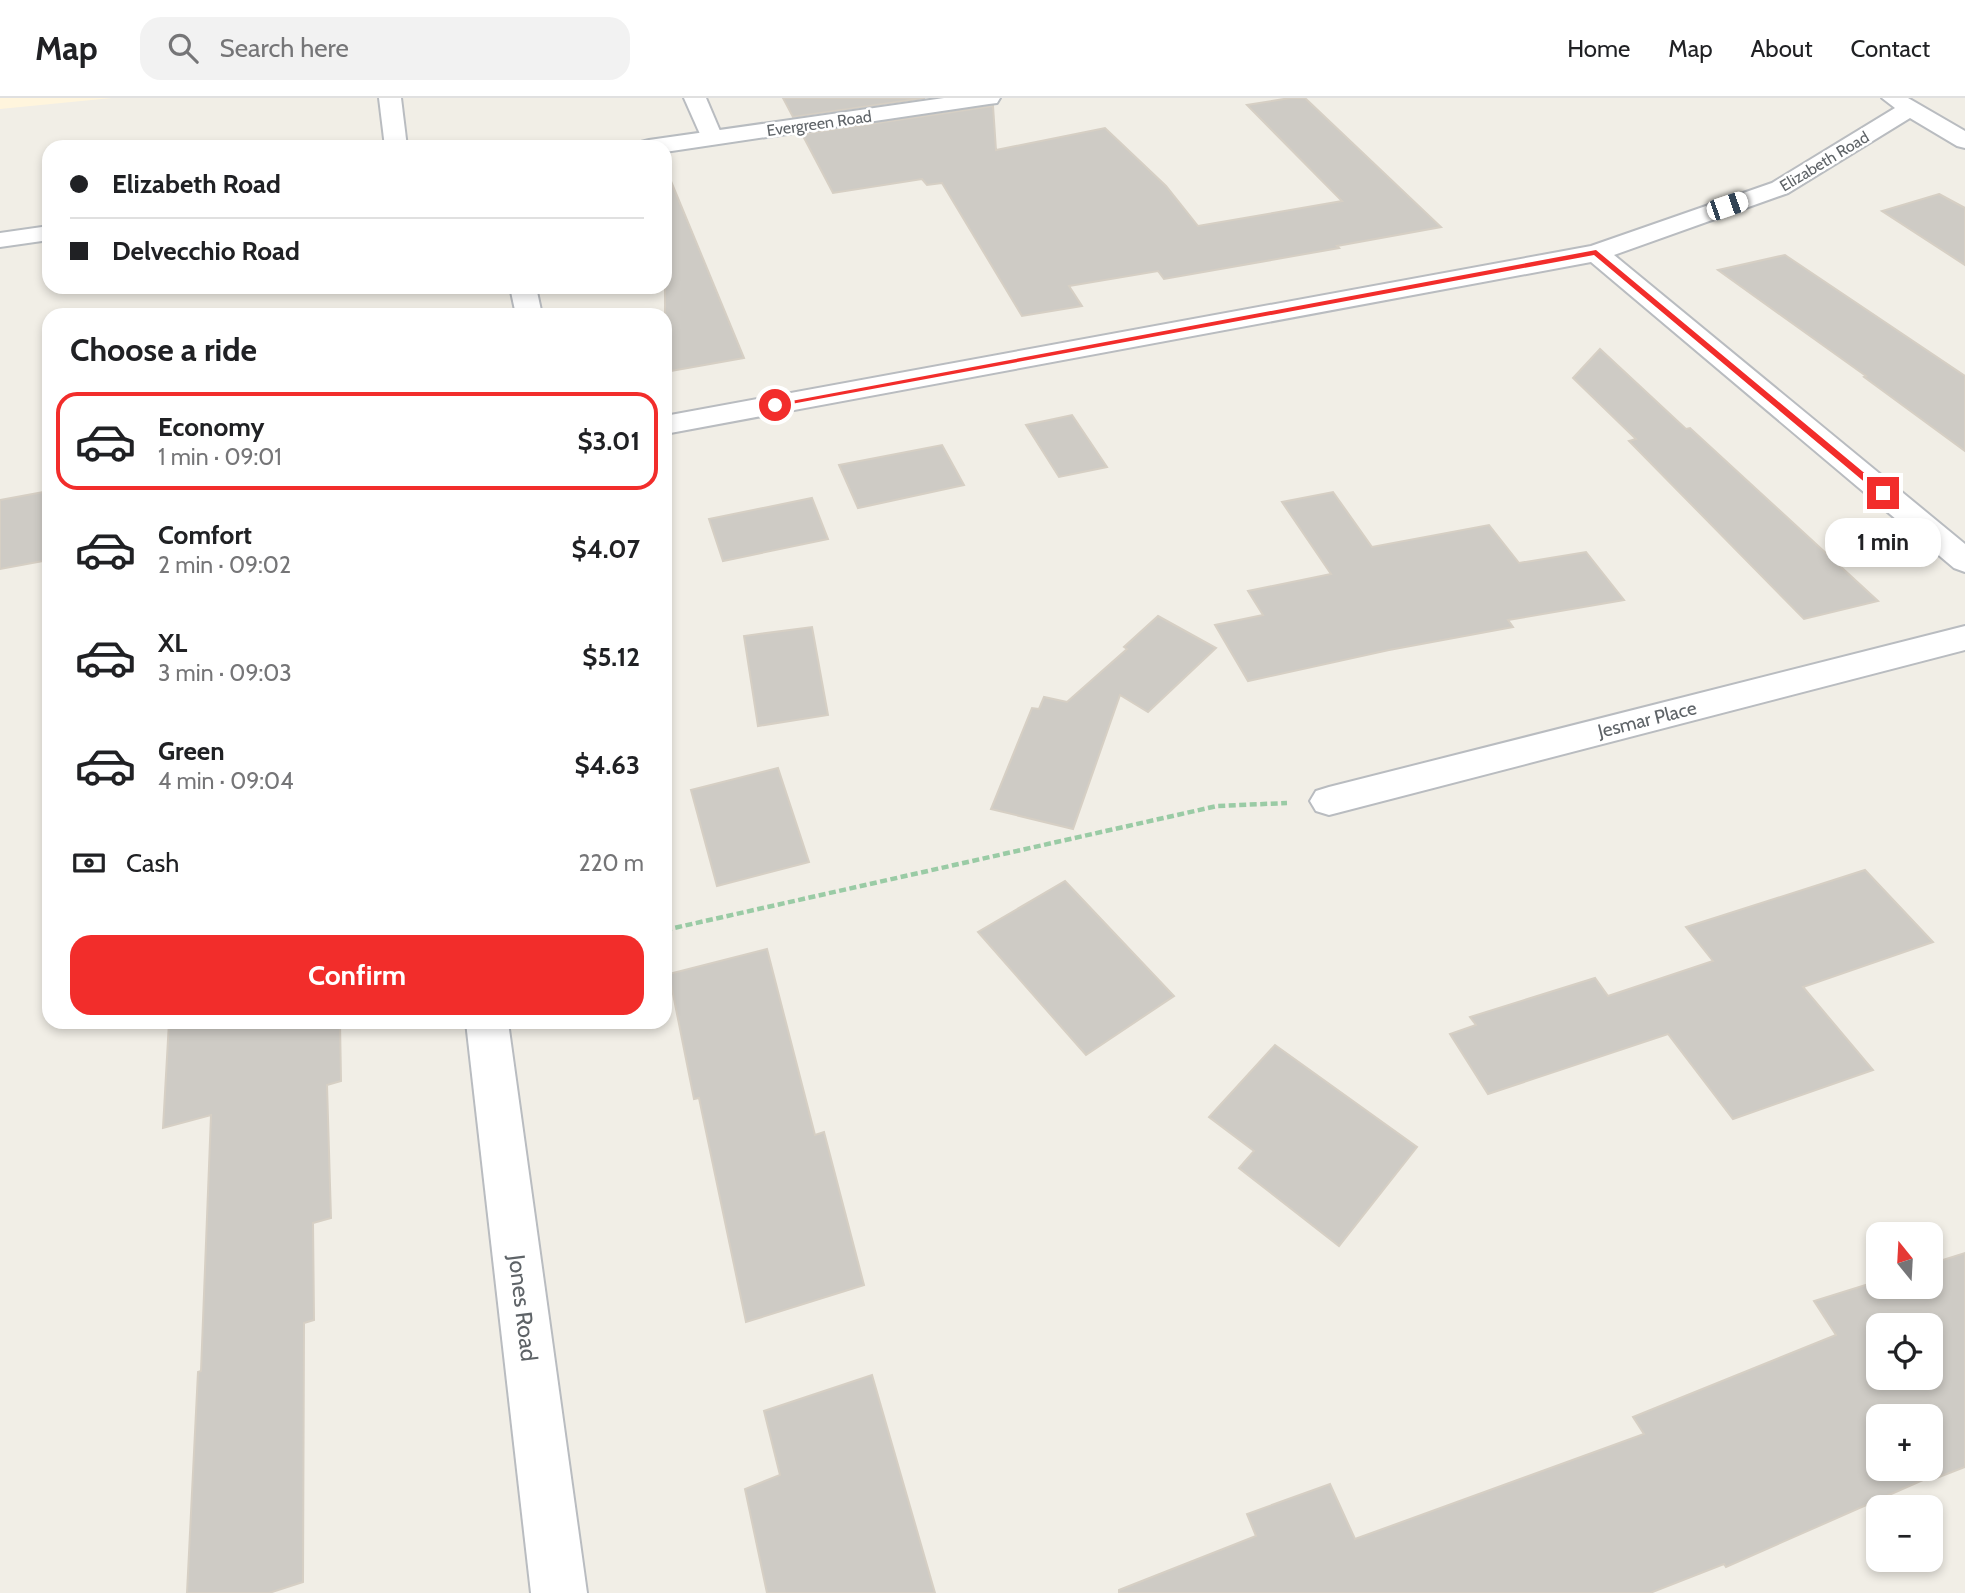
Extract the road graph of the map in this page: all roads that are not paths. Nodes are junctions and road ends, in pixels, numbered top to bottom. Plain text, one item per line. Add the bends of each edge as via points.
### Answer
1 (390, 98) edge
2 (695, 98) edge
3 (989, 98) edge
4 (1902, 103) edge
5 (712, 138) junction
6 (395, 140) edge
7 (1965, 141) edge
8 (672, 144) edge
9 (42, 234) edge
10 (0, 240) edge
11 (1596, 253) junction
12 (672, 424) edge
13 (1965, 561) edge
14 (1965, 638) edge
15 (1329, 801) road end
16 (488, 1029) edge
17 (559, 1593) edge

1 - 6 street
2 - 5 street
3 - 5 street, Evergreen Road
4 - 7 street
4 - 11 street, Elizabeth Road via 1780,188
5 - 8 street, Evergreen Road
9 - 10 street
11 - 12 street, Elizabeth Road
11 - 13 street
14 - 15 street, Jesmar Place
16 - 17 street, Jones Road

